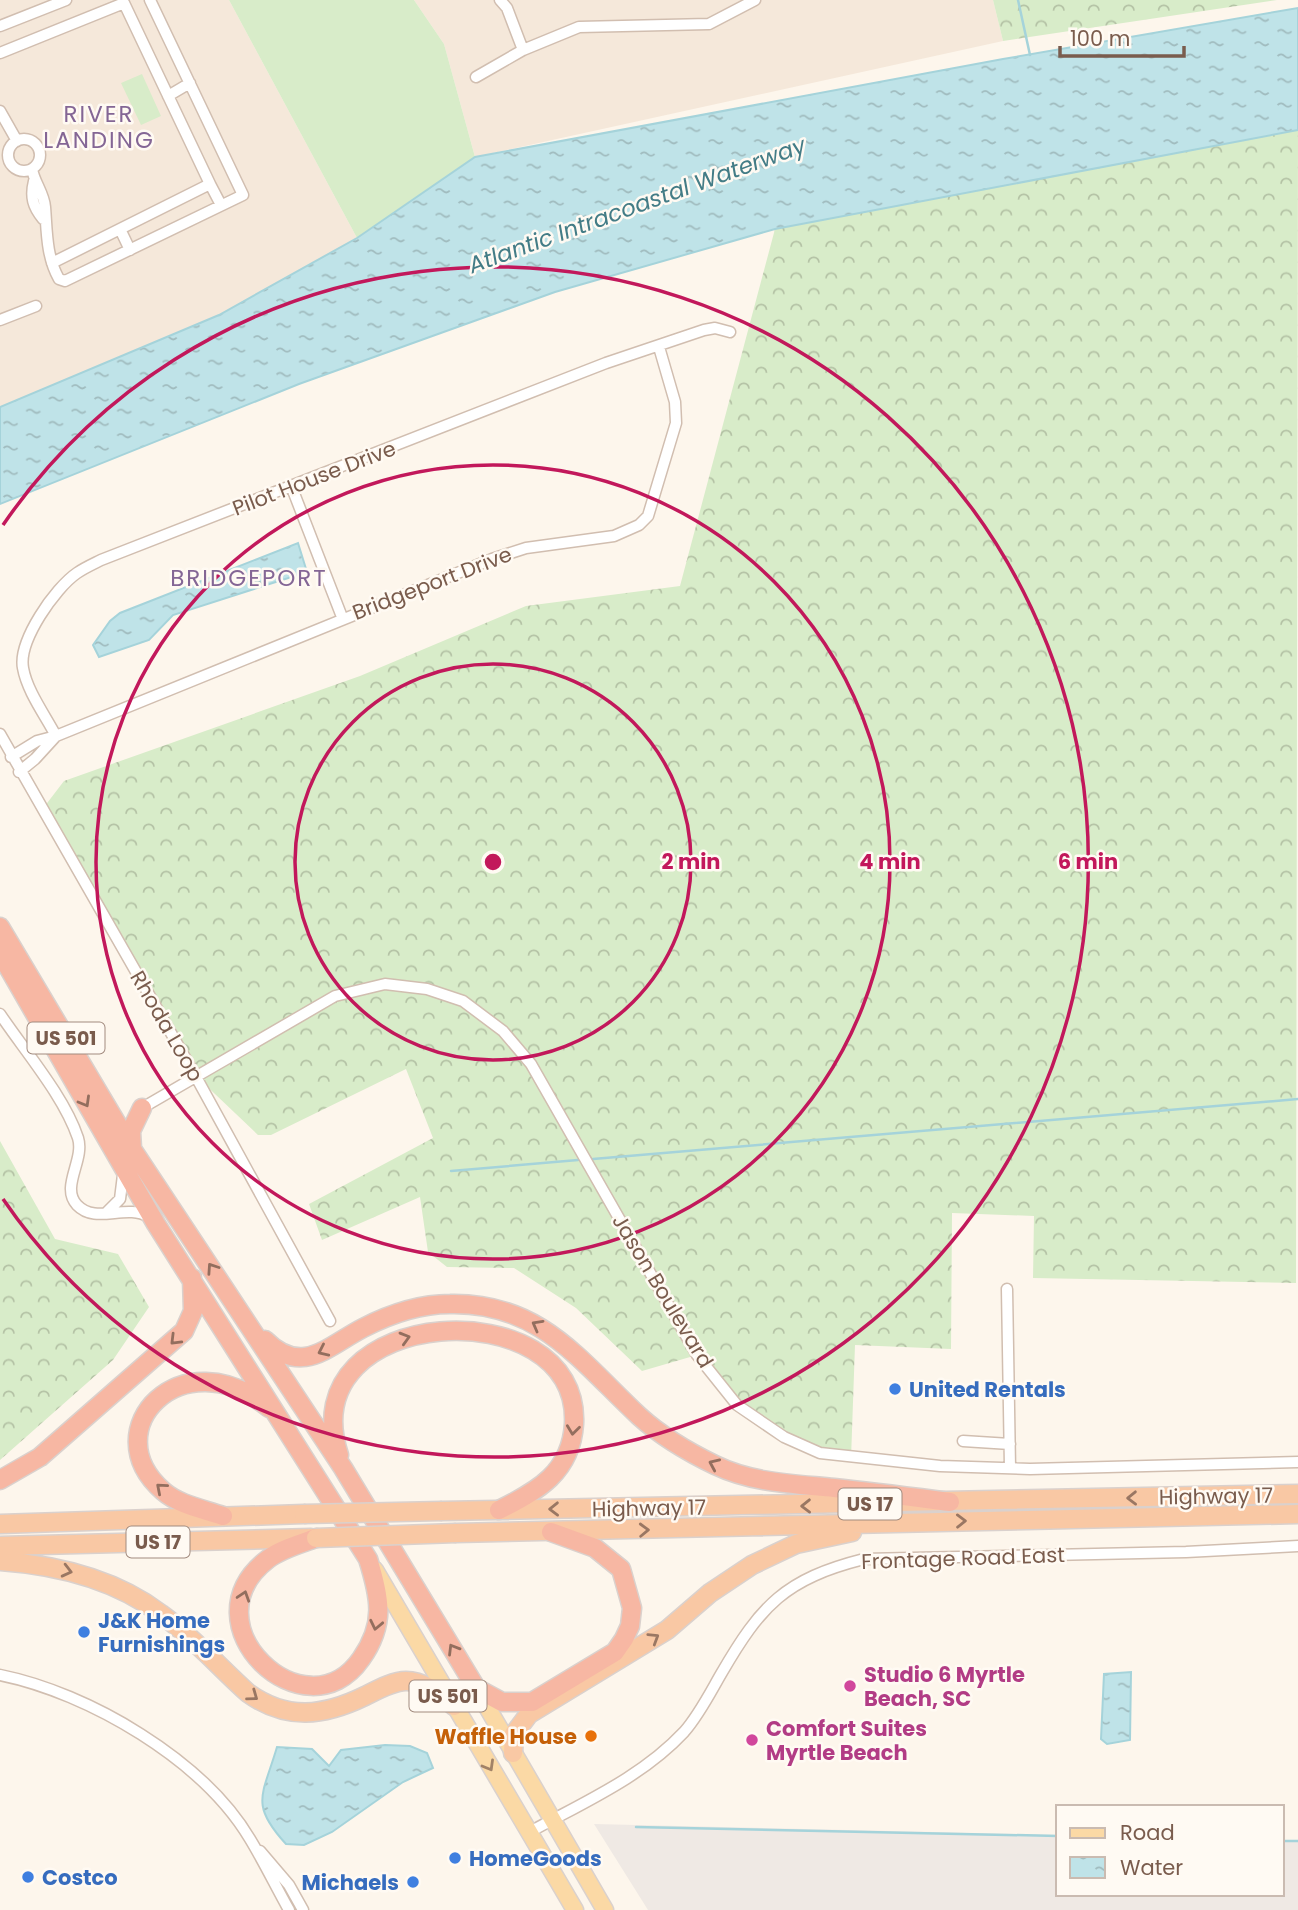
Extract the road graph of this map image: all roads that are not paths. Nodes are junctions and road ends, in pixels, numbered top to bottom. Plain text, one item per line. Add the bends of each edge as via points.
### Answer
1 (66, 0) edge
2 (150, 0) edge
3 (499, 0) edge
4 (755, 0) edge
5 (127, 1) edge
6 (0, 26) edge
7 (523, 50) junction
8 (0, 53) edge
9 (476, 77) dead end
10 (190, 83) junction
11 (168, 96) junction
12 (0, 111) edge
13 (17, 141) junction
14 (4, 162) edge
15 (32, 169) junction
16 (210, 184) junction
17 (221, 205) junction
18 (120, 229) junction
19 (130, 250) junction
20 (52, 263) junction
21 (36, 306) dead end
22 (0, 320) edge
23 (730, 331) dead end
24 (659, 347) junction
25 (292, 488) junction
26 (342, 617) junction
27 (0, 734) edge
28 (56, 736) junction
29 (11, 757) junction
30 (19, 772) junction
31 (0, 927) edge
32 (0, 953) edge
33 (0, 1014) edge
34 (195, 1075) junction
35 (102, 1098) junction
36 (142, 1108) junction
37 (132, 1149) junction
38 (122, 1164) junction
39 (106, 1213) junction
40 (156, 1224) junction
41 (192, 1278) junction
42 (1007, 1289) dead end
43 (330, 1321) dead end
44 (250, 1325) junction
45 (279, 1416) junction
46 (962, 1441) dead end
47 (1010, 1444) junction
48 (1298, 1462) edge
49 (343, 1468) junction
50 (1010, 1468) junction
51 (0, 1480) edge
52 (1298, 1494) edge
53 (950, 1502) junction
54 (499, 1510) junction
55 (1298, 1514) edge
56 (223, 1516) junction
57 (892, 1523) junction
58 (0, 1524) edge
59 (551, 1532) junction
60 (316, 1538) junction
61 (0, 1546) edge
62 (1298, 1546) edge
63 (368, 1559) junction
64 (0, 1561) edge
65 (0, 1675) edge
66 (476, 1688) junction
67 (454, 1706) junction
68 (513, 1753) junction
69 (553, 1820) junction
70 (528, 1833) junction
71 (250, 1840) junction
72 (289, 1910) edge
73 (303, 1910) edge
74 (578, 1910) edge
75 (605, 1910) edge

1 - 6 street
2 - 10 street
3 - 7 street via 507,8
4 - 7 street via 709,24 579,27
5 - 8 street
5 - 11 street
7 - 9 street
10 - 11 street
10 - 17 street via 243,191
11 - 16 street
12 - 13 street
13 - 14 street
13 - 15 street via 30,140 39,150 38,163
14 - 15 street via 18,170
15 - 20 street via 45,208
16 - 17 street
16 - 18 street
17 - 19 street
18 - 19 street
18 - 20 street
19 - 20 street via 65,281 59,279
21 - 22 street
23 - 24 street, Pilot House Drive via 704,330
24 - 25 street, Pilot House Drive via 606,363
24 - 26 street, Bridgeport Drive via 676,402 676,424 654,505 639,525 614,536 526,548
25 - 26 street
25 - 28 street, Pilot House Drive via 101,560 63,585 22,655 27,681
26 - 28 street, Bridgeport Drive
27 - 29 street, Rhoda Loop
28 - 29 street, Bridgeport Drive via 37,741
28 - 30 street, Bridgeport Drive
29 - 30 street, Rhoda Loop
30 - 34 street, Rhoda Loop
31 - 35 highway, US 501
32 -> 38 highway, US 501
33 - 39 street via 79,1139 72,1198 86,1212
34 - 36 street, Jason Boulevard
34 - 43 street, Rhoda Loop
34 - 50 street, Jason Boulevard via 335,996 385,985 427,989 463,1001 503,1031 531,1064 697,1355 737,1405 784,1437 820,1453 914,1464
35 - 36 highway via 119,1107
35 - 37 highway, US 501
36 - 37 highway via 131,1131
44 -> 37 highway, US 501
38 - 39 street via 120,1199
38 - 40 highway, US 501
39 - 40 street via 137,1212
40 - 41 highway, US 501
41 - 45 highway, US 501
41 -> 51 highway via 193,1311 184,1331 40,1457
42 - 47 street
44 - 49 highway, US 501
53 -> 44 highway via 786,1484 717,1466 683,1449 640,1417 565,1343 522,1317 496,1310 450,1304 411,1309 361,1328 314,1355 293,1358 274,1349
56 -> 45 highway via 179,1501 152,1480 140,1451 139,1430 146,1412 173,1387 209,1381 244,1391
45 - 63 highway, US 501
46 - 47 street
47 - 50 street
48 - 50 street, Jason Boulevard
49 -> 54 highway via 332,1420 346,1379 361,1363 378,1348 426,1332 490,1334 541,1356 564,1380 575,1411 568,1455 556,1475
66 -> 49 highway, US 501
52 -> 53 highway, Highway 17 / US 17
53 -> 54 highway, Highway 17 / US 17
54 - 56 highway, Highway 17 / US 17, bridge
57 -> 55 highway, Highway 17 / US 17
56 - 58 highway, Highway 17 / US 17
59 -> 57 highway, Highway 17 / US 17
68 -> 57 highway via 514,1734 529,1714 667,1630 752,1565 796,1544
59 - 60 highway, Highway 17 / US 17, bridge
59 - 66 highway via 595,1548 621,1569 632,1608 624,1639 615,1652 532,1702 502,1703
60 - 61 highway, Highway 17 / US 17
63 -> 60 highway via 379,1595 378,1626 367,1651 356,1667 329,1683 294,1684 255,1658 242,1633 240,1608 258,1568 280,1552
62 - 69 street, Frontage Road East via 864,1559 828,1568 792,1587 760,1612 701,1709 662,1753
63 - 67 main road, US 501
64 -> 67 highway via 59,1568 115,1587 159,1612 248,1693 279,1709 316,1714 405,1681 433,1690
65 - 71 street via 73,1699 143,1737 207,1786
66 - 68 main road, US 501
67 -> 70 main road, US 501
68 - 69 main road, US 501
69 - 70 street, Frontage Road East
69 - 75 main road, US 501
70 - 74 main road, US 501
71 - 72 street
71 - 73 street via 289,1885

